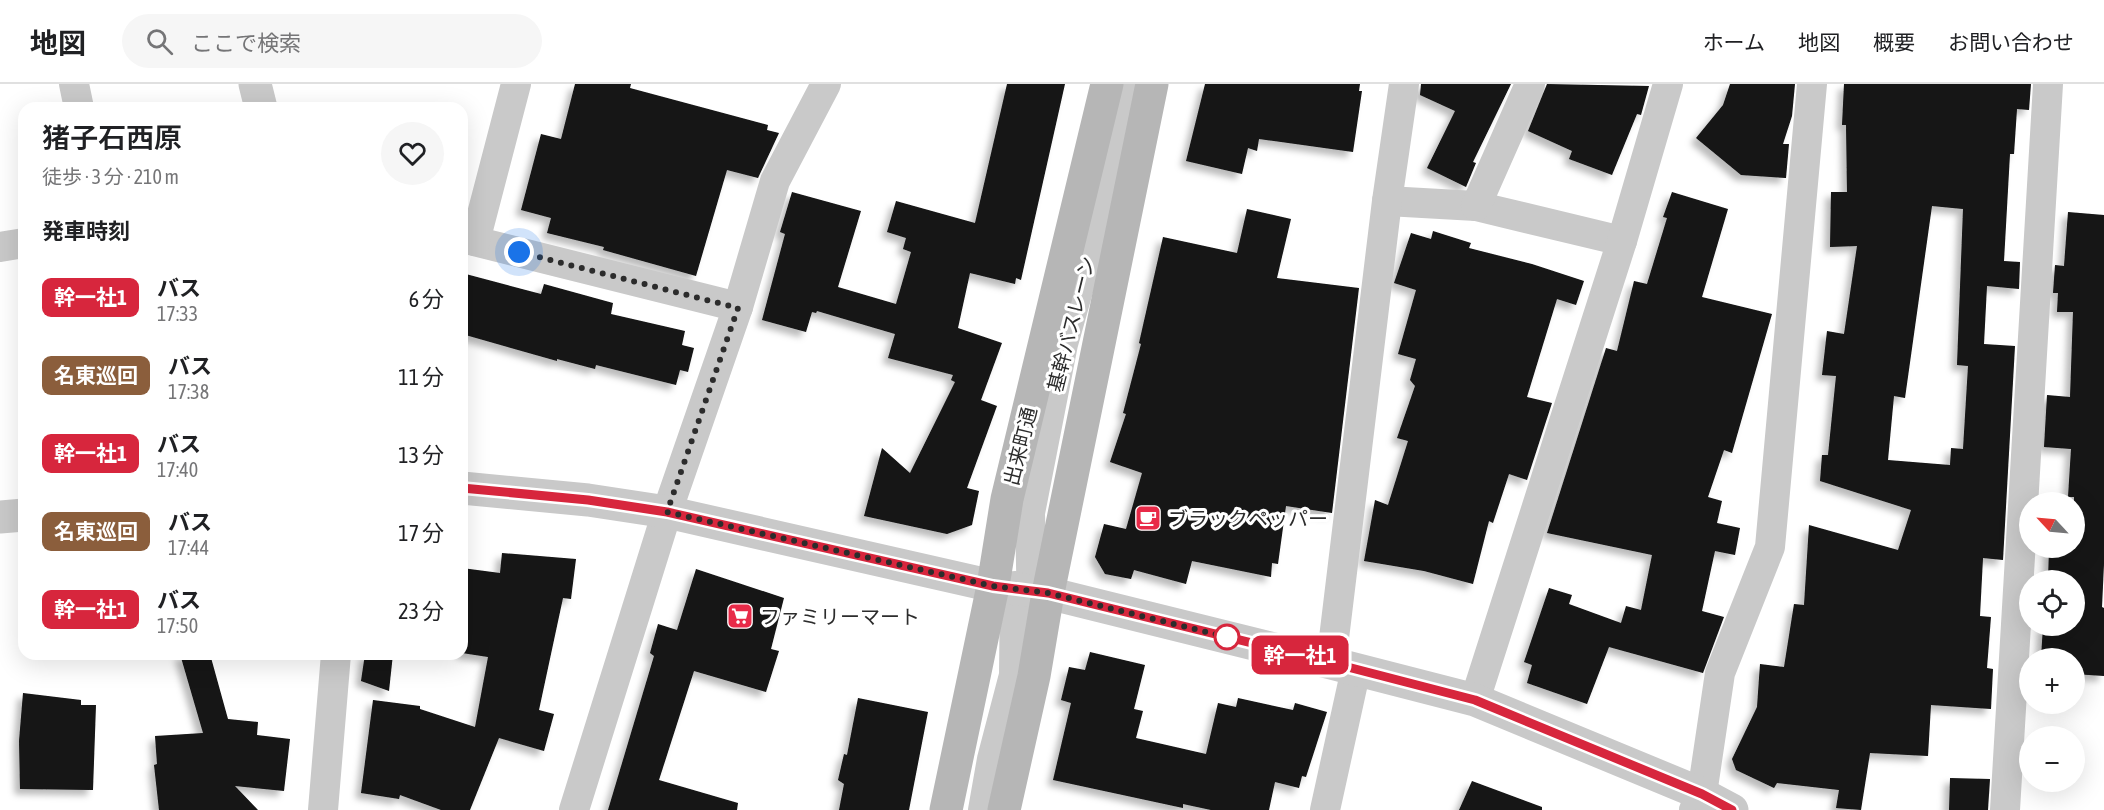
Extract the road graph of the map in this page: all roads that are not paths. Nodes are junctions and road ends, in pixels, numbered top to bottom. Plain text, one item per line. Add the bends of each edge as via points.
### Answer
1 (74, 84) edge
2 (255, 84) edge
3 (516, 84) edge
4 (826, 84) edge
5 (1107, 84) edge
6 (1136, 84) edge
7 (1152, 84) edge
8 (1404, 84) edge
9 (1530, 84) edge
10 (1668, 84) edge
11 (1812, 84) edge
12 (2048, 84) edge
13 (78, 102) edge
14 (260, 102) edge
15 (1387, 201) junction
16 (1476, 206) junction
17 (469, 239) edge
18 (1622, 241) junction
19 (18, 244) edge
20 (0, 247) edge
21 (738, 308) junction
22 (468, 489) edge
23 (667, 512) junction
24 (18, 516) edge
25 (0, 517) edge
26 (1022, 590) junction
27 (336, 660) edge
28 (1343, 666) junction
29 (1475, 700) junction
30 (1698, 802) edge
31 (323, 810) edge
32 (574, 810) edge
33 (946, 810) edge
34 (983, 810) edge
35 (1004, 810) edge
36 (1325, 810) edge
37 (1732, 810) edge
38 (2005, 810) edge

1 - 13 street
2 - 14 street
3 - 17 street
4 - 21 street via 775,181
5 - 26 main road, 出来町通 via 1007,499
6 - 26 street, 基幹バスレーン via 1063,344 1030,513
7 - 26 main road, 出来町通
8 - 15 street
9 - 16 street
10 - 18 street
11 - 30 street via 1770,547 1720,673
12 - 38 street
15 - 16 street
15 - 28 street
16 - 18 street
17 - 21 street
18 - 29 street
19 - 20 street
21 - 23 street
22 - 23 street
23 - 26 street
23 - 32 street
24 - 25 street
26 - 28 street
26 - 33 main road, 出来町通
26 - 34 street, 基幹バスレーン via 1014,675
26 - 35 main road, 出来町通 via 1034,676
27 - 31 street
28 - 29 street
28 - 36 street
29 - 30 street
30 - 37 street

